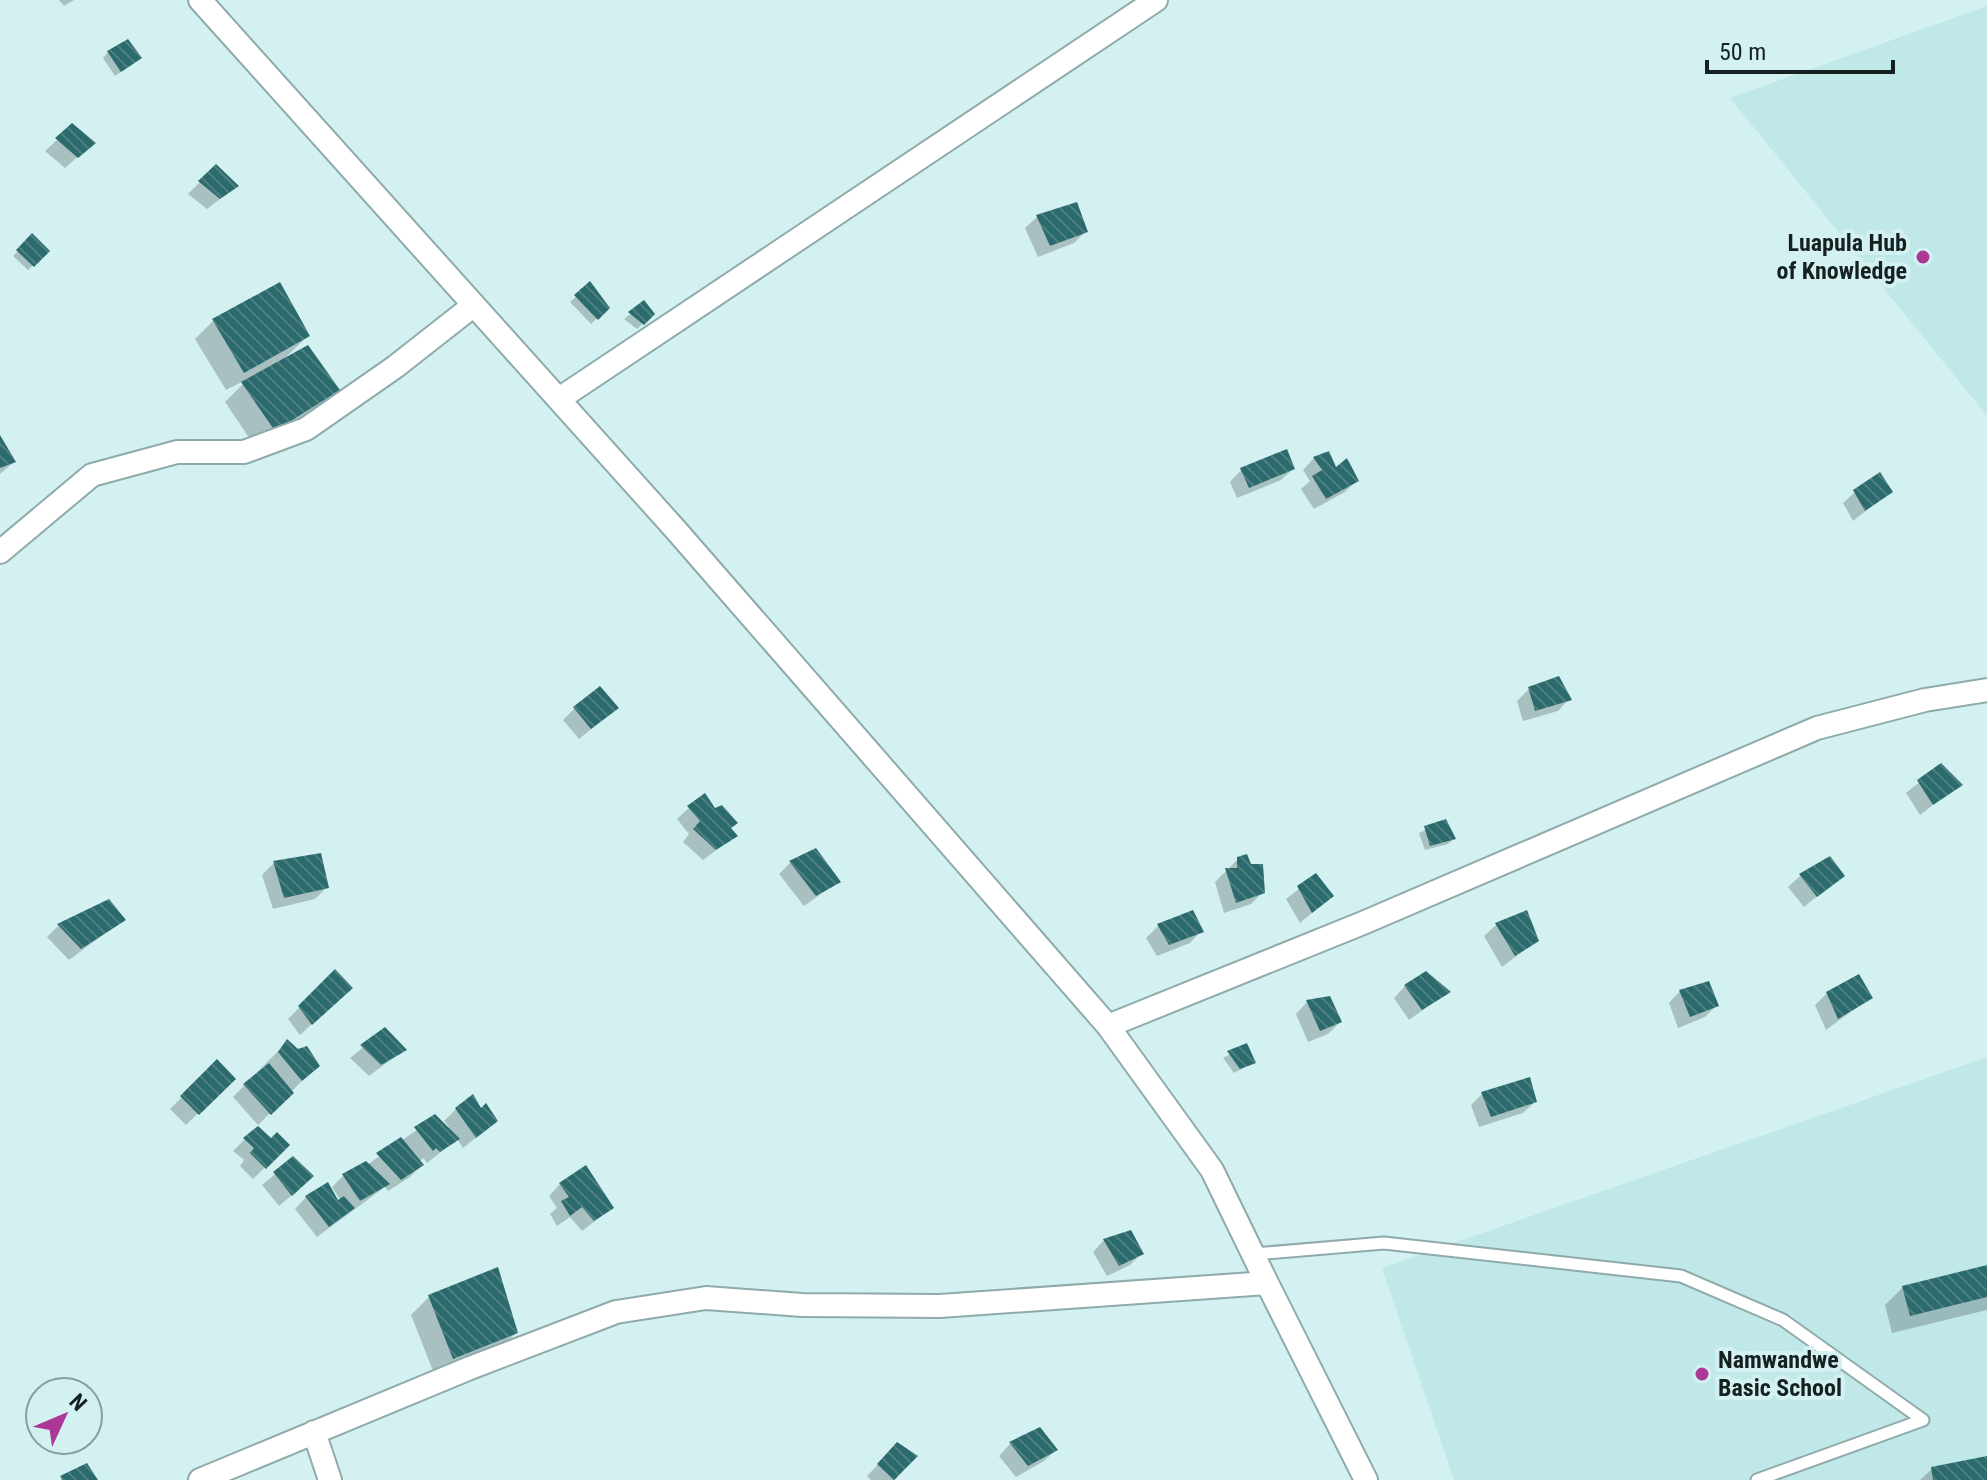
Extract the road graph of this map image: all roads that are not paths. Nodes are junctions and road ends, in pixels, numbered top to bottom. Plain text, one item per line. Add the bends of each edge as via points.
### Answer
1 (200, 0) edge
2 (1156, 0) edge
3 (474, 305) junction
4 (559, 399) junction
5 (0, 552) edge
6 (1987, 690) edge
7 (1108, 1026) junction
8 (1254, 1254) junction
9 (1267, 1283) junction
10 (314, 1432) junction
11 (200, 1480) edge
12 (330, 1480) edge
13 (1366, 1480) edge
14 (1757, 1480) edge

1 - 3 street
2 - 4 street
3 - 4 street
3 - 5 street via 306,429 244,452 177,452 92,475
4 - 7 street
6 - 7 street via 1817,728
7 - 8 street via 1212,1170
8 - 9 street
8 - 14 lane via 1384,1243 1681,1276 1783,1320 1923,1420
9 - 10 street via 940,1306 706,1298 616,1312
9 - 13 street
10 - 11 street
10 - 12 street

